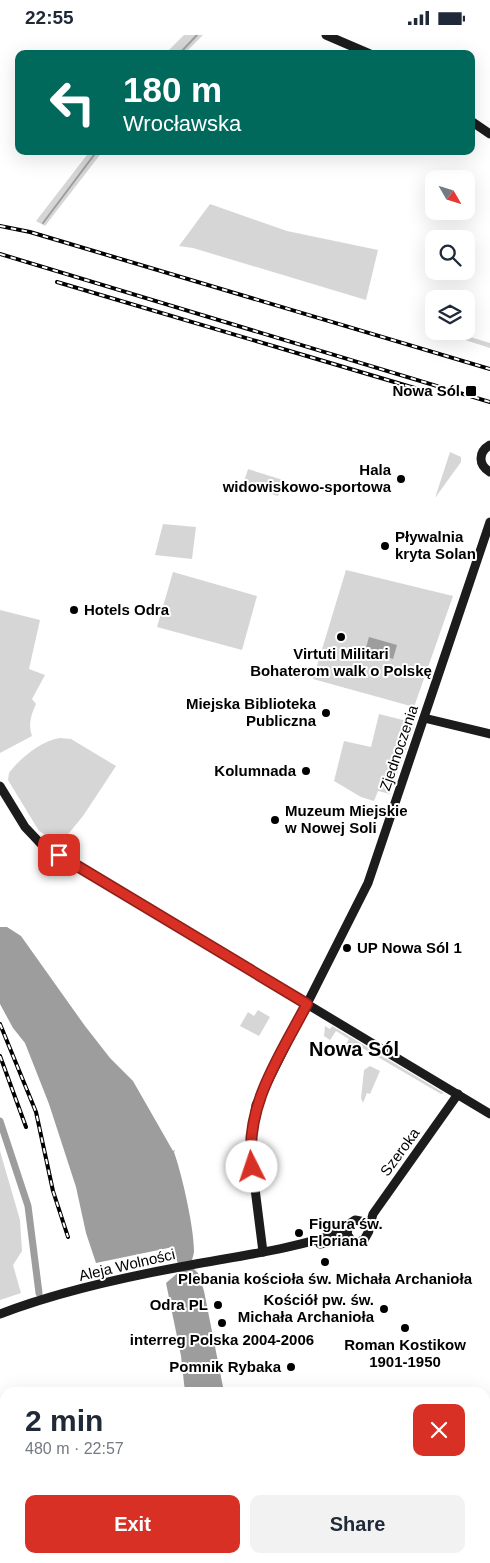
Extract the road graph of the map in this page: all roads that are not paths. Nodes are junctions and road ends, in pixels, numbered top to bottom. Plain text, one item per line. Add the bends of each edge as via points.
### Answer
1 (326, 35) edge
2 (361, 50) edge
3 (475, 124) edge
4 (490, 134) edge
5 (490, 445) edge
6 (490, 473) edge
7 (490, 522) edge
8 (424, 718) junction
9 (490, 734) edge
10 (0, 786) edge
11 (307, 1004) junction
12 (458, 1094) junction
13 (490, 1114) edge
14 (369, 1228) junction
15 (347, 1230) junction
16 (351, 1240) junction
17 (301, 1246) junction
18 (263, 1252) junction
19 (0, 1314) edge

1 - 2 street
3 - 4 street
5 - 6 street via 481,458 483,467
7 - 8 street, Zjednoczenia
8 - 9 street
8 - 11 street, Zjednoczenia via 368,883
10 - 11 street via 25,827 42,845
11 - 12 street
11 - 18 street, Zjednoczenia via 261,1094 252,1127 251,1160
12 - 13 street
12 - 14 street, Szeroka via 373,1214
14 - 15 street via 358,1220 349,1224
14 - 16 street via 364,1240
15 - 16 street
15 - 17 street
16 - 17 street
17 - 18 street, Aleja Wolności
18 - 19 street, Aleja Wolności via 193,1264 33,1301

